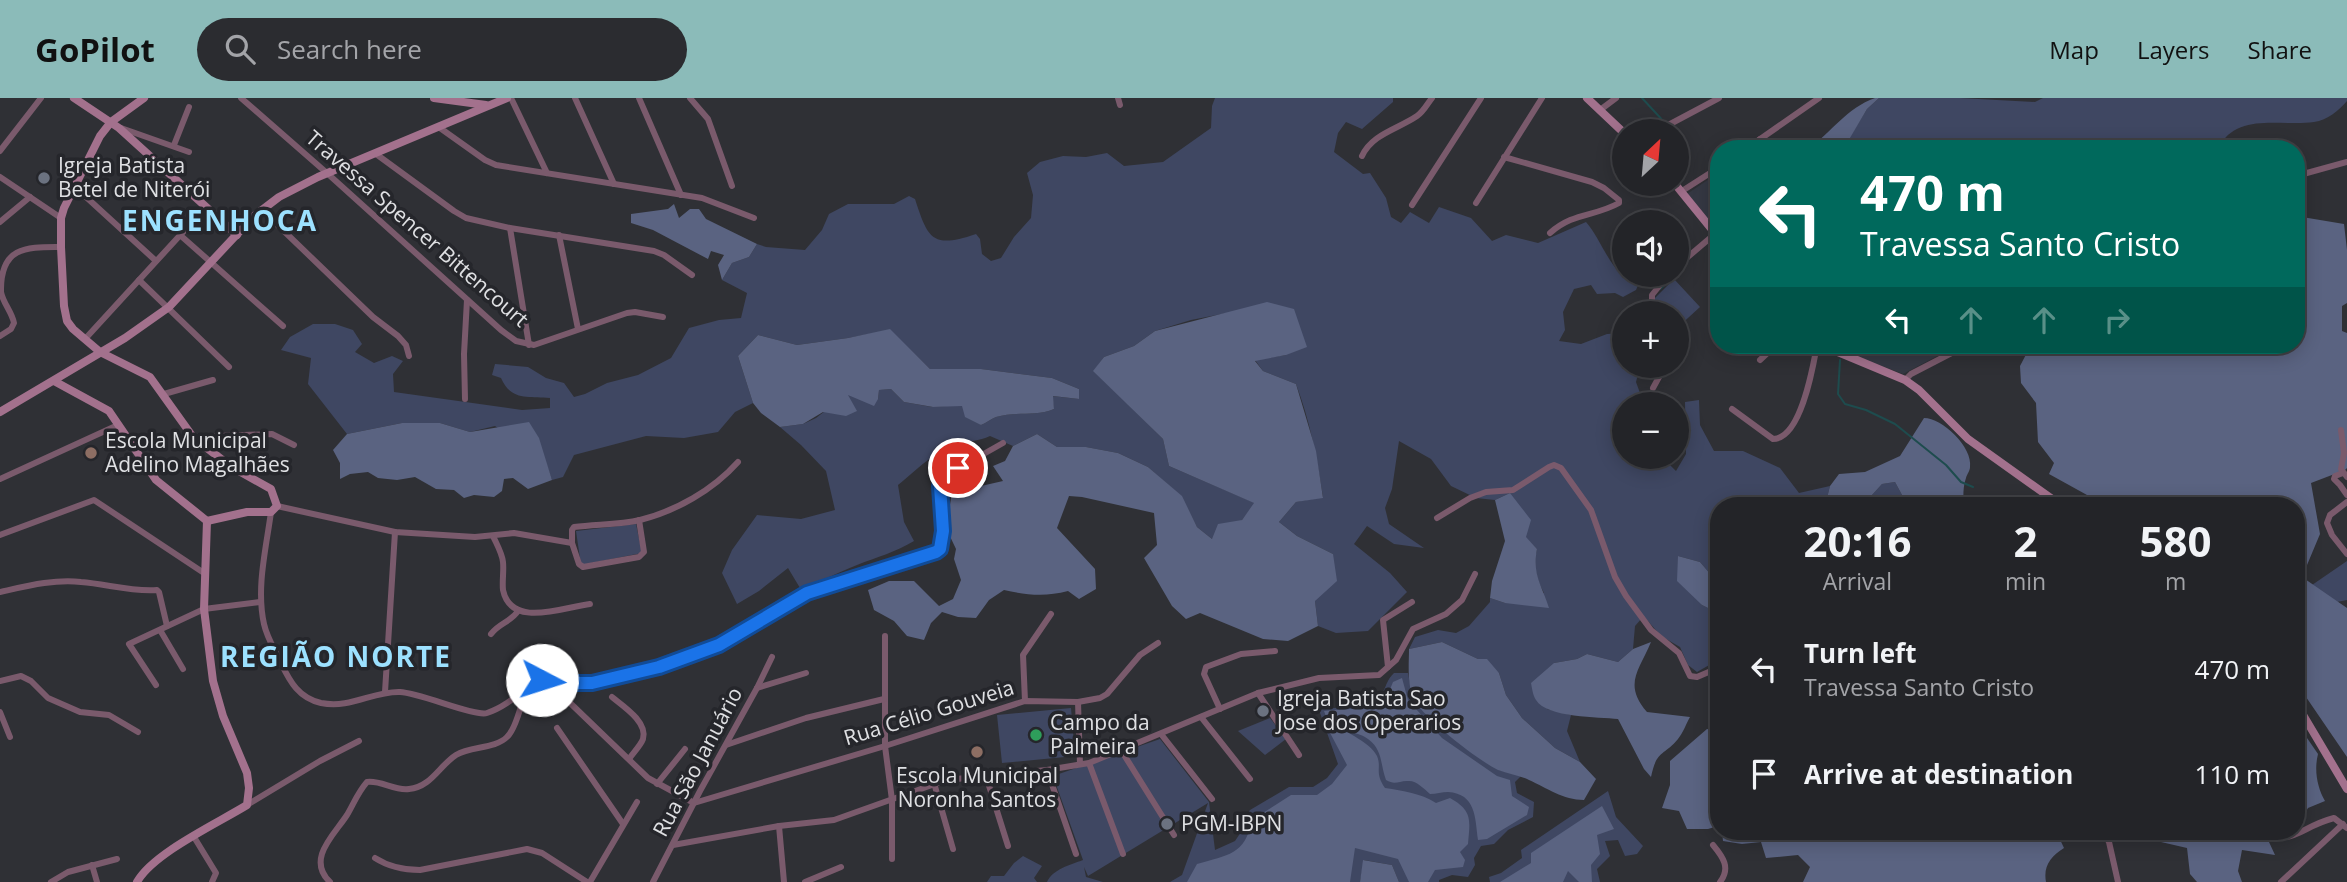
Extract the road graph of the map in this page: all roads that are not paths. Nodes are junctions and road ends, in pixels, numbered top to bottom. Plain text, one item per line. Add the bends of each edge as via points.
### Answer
1 (41, 98) edge
2 (74, 98) edge
3 (144, 98) edge
4 (241, 98) edge
5 (434, 98) edge
6 (442, 98) edge
7 (509, 98) edge
8 (575, 98) edge
9 (639, 98) edge
10 (690, 98) edge
11 (1432, 98) edge
12 (1481, 98) edge
13 (1542, 98) edge
14 (1587, 98) edge
15 (1616, 98) edge
16 (1719, 98) edge
17 (1819, 98) edge
18 (489, 106) junction
19 (189, 107) dead end
20 (1600, 110) junction
21 (1680, 119) edge
22 (111, 122) junction
23 (1612, 122) edge
24 (119, 128) junction
25 (440, 128) junction
26 (1760, 139) edge
27 (174, 145) junction
28 (0, 151) edge
29 (189, 152) dead end
30 (376, 154) junction
31 (1362, 156) dead end
32 (1504, 157) junction
33 (2347, 162) edge
34 (547, 173) junction
35 (1710, 173) edge
36 (328, 174) junction
37 (2305, 174) edge
38 (0, 177) edge
39 (614, 184) junction
40 (74, 186) junction
41 (732, 186) dead end
42 (1689, 187) edge
43 (681, 195) junction
44 (1686, 196) edge
45 (30, 197) junction
46 (1476, 203) dead end
47 (1412, 205) dead end
48 (205, 208) junction
49 (262, 210) junction
50 (61, 218) junction
51 (754, 218) dead end
52 (0, 222) edge
53 (1710, 226) edge
54 (510, 228) junction
55 (1550, 233) dead end
56 (180, 235) junction
57 (237, 235) junction
58 (559, 235) junction
59 (1710, 240) edge
60 (61, 247) junction
61 (1689, 257) edge
62 (156, 261) junction
63 (210, 263) junction
64 (692, 275) dead end
65 (139, 280) junction
66 (1, 293) edge
67 (467, 300) junction
68 (169, 307) junction
69 (663, 317) dead end
70 (283, 326) dead end
71 (578, 329) junction
72 (0, 336) edge
73 (85, 339) junction
74 (529, 345) junction
75 (100, 352) junction
76 (1766, 354) edge
77 (1817, 354) edge
78 (1841, 354) edge
79 (1943, 354) edge
80 (409, 356) dead end
81 (1760, 360) dead end
82 (229, 367) dead end
83 (1658, 378) edge
84 (213, 380) dead end
85 (1905, 380) junction
86 (54, 381) junction
87 (1653, 388) dead end
88 (164, 394) junction
89 (465, 400) dead end
90 (1732, 409) dead end
91 (0, 412) edge
92 (118, 425) junction
93 (2341, 430) dead end
94 (192, 437) junction
95 (1003, 443) dead end
96 (294, 445) dead end
97 (738, 462) dead end
98 (2345, 475) edge
99 (0, 479) edge
100 (2347, 495) edge
101 (2049, 497) edge
102 (2347, 502) edge
103 (274, 509) junction
104 (1437, 519) dead end
105 (639, 520) junction
106 (206, 521) junction
107 (395, 532) junction
108 (0, 535) edge
109 (493, 536) junction
110 (572, 543) junction
111 (2347, 554) edge
112 (204, 573) junction
113 (1475, 573) dead end
114 (0, 592) edge
115 (260, 602) junction
116 (1412, 602) dead end
117 (590, 604) dead end
118 (204, 609) junction
119 (519, 611) junction
120 (1051, 614) dead end
121 (167, 626) junction
122 (160, 630) junction
123 (491, 634) dead end
124 (885, 636) dead end
125 (1158, 643) dead end
126 (1275, 651) dead end
127 (772, 657) dead end
128 (1388, 667) junction
129 (183, 668) dead end
130 (1710, 671) edge
131 (806, 673) dead end
132 (0, 681) edge
133 (557, 683) junction
134 (156, 685) dead end
135 (757, 688) junction
136 (525, 691) junction
137 (385, 692) junction
138 (1258, 693) junction
139 (612, 697) dead end
140 (884, 699) junction
141 (1025, 701) junction
142 (1078, 702) junction
143 (1220, 709) junction
144 (0, 712) edge
145 (1201, 717) junction
146 (2305, 718) edge
147 (557, 728) dead end
148 (138, 732) dead end
149 (1161, 734) junction
150 (10, 737) dead end
151 (359, 741) dead end
152 (726, 744) junction
153 (885, 746) junction
154 (685, 749) dead end
155 (1121, 750) junction
156 (1299, 755) dead end
157 (629, 759) junction
158 (1088, 763) junction
159 (1080, 764) junction
160 (1046, 770) junction
161 (986, 776) junction
162 (1250, 779) dead end
163 (934, 783) junction
164 (657, 784) junction
165 (2347, 789) edge
166 (1212, 799) dead end
167 (892, 800) junction
168 (637, 802) dead end
169 (694, 803) junction
170 (247, 805) junction
171 (623, 824) junction
172 (779, 826) junction
173 (2345, 826) edge
174 (2305, 830) edge
175 (1174, 835) dead end
176 (194, 837) junction
177 (2108, 840) edge
178 (673, 845) junction
179 (1713, 845) dead end
180 (1008, 846) dead end
181 (953, 849) dead end
182 (1076, 854) dead end
183 (1123, 854) dead end
184 (375, 858) dead end
185 (117, 859) dead end
186 (892, 859) dead end
187 (92, 865) junction
188 (841, 866) dead end
189 (51, 882) edge
190 (97, 882) edge
191 (137, 882) edge
192 (212, 882) edge
193 (330, 882) edge
194 (588, 882) edge
195 (653, 882) edge
196 (784, 882) edge
197 (805, 882) edge
198 (1720, 882) edge
199 (2118, 882) edge
200 (2281, 882) edge

1 - 28 street
2 - 22 street
3 - 22 street
4 - 36 street, Travessa Spencer Bittencourt
5 - 6 street
6 - 18 street
7 - 18 street
7 - 34 street
8 - 39 street
9 - 43 street
10 - 41 street via 708,119
11 - 31 street via 1419,114 1373,141
12 - 47 street
13 - 32 street
14 - 20 street
15 - 20 street
16 - 21 street
17 - 26 street
18 - 25 street
19 - 27 street
20 - 23 street
22 - 24 street
22 - 40 street
24 - 27 street
24 - 48 street
25 - 30 street
25 - 34 street via 491,163
27 - 29 street
30 - 36 street
30 - 54 street via 458,214
32 - 46 street
32 - 55 street via 1592,182 1619,200 1609,208 1572,218
33 - 37 street
34 - 39 street
35 - 42 street
36 - 49 street
36 - 67 street, Travessa Spencer Bittencourt
38 - 45 street
39 - 43 street
40 - 50 street
40 - 62 street
43 - 51 street via 713,201
44 - 53 street
45 - 50 street
45 - 52 street
48 - 56 street
48 - 57 street
49 - 57 street
49 - 80 street via 398,337
50 - 60 street
54 - 58 street
54 - 74 street
56 - 62 street
56 - 63 street
57 - 63 street
58 - 64 street via 660,253
58 - 71 street
59 - 61 street
60 - 66 street via 28,247 12,255 4,265
60 - 73 street via 65,314
62 - 65 street
63 - 68 street
63 - 70 street
65 - 68 street
65 - 73 street
66 - 72 street via 14,320 11,329
67 - 74 street, Travessa Spencer Bittencourt via 516,341
67 - 89 street
68 - 75 street
68 - 82 street
69 - 71 street, Travessa Spencer Bittencourt via 632,312
71 - 74 street, Travessa Spencer Bittencourt
73 - 75 street
75 - 86 street
75 - 88 street via 150,377
76 - 81 street
77 - 90 street via 1801,407 1780,438 1773,439
78 - 85 street
79 - 85 street
83 - 87 street
84 - 88 street
85 - 101 street via 1968,439
86 - 91 street
86 - 92 street via 101,405
88 - 94 street
92 - 99 street
92 - 106 street via 156,480
93 - 98 street
94 - 96 street via 272,434
94 - 103 street via 271,489
95 - 133 street via 950,473 941,483 942,545 936,552 807,593 692,656 602,681
97 - 105 street via 698,495
98 - 100 street via 2334,480
102 - 111 street via 2327,523
103 - 106 street
103 - 107 street
103 - 115 street
104 - 130 street via 1470,498 1513,490 1549,467 1561,468 1591,510 1615,577 1646,622 1679,653 1690,676
105 - 110 street via 574,527
105 - 110 street via 644,552 639,557 583,567
106 - 112 street
107 - 109 street
107 - 137 street
108 - 112 street via 94,500
109 - 110 street via 514,533
109 - 119 street via 503,560 503,590
112 - 118 street
113 - 128 street via 1462,600 1434,622 1413,629
114 - 121 street via 60,581 158,590
115 - 118 street
115 - 137 street via 268,636 297,691 314,701 333,704
116 - 128 street via 1383,620
117 - 119 street
118 - 121 street
118 - 170 street via 215,691 247,773
119 - 123 street
120 - 141 street via 1023,655
121 - 122 street
122 - 129 street
122 - 134 street via 128,645
124 - 140 street
125 - 142 street, Rua Célio Gouveia via 1140,655 1104,697
126 - 143 street via 1241,654 1206,667 1204,674
127 - 135 street, Rua São Januário
128 - 138 street via 1379,675 1319,678
131 - 135 street
132 - 148 street via 21,676 48,698 80,712 109,715
133 - 136 street via 536,681
133 - 157 street via 567,700
135 - 152 street, Rua São Januário
136 - 137 street via 481,715 417,694
136 - 193 street via 508,737 458,754 418,788 367,782 322,853 323,873
138 - 143 street
138 - 156 street
139 - 157 street via 638,721 642,731 643,739
140 - 152 street
140 - 153 street
141 - 142 street, Rua Célio Gouveia
141 - 153 street, Rua Célio Gouveia
142 - 159 street
143 - 145 street
144 - 150 street
145 - 149 street
145 - 162 street
146 - 165 street
147 - 171 street
149 - 155 street
149 - 166 street
151 - 170 street
152 - 169 street, Rua São Januário
153 - 167 street
153 - 169 street, Rua Célio Gouveia
154 - 164 street
155 - 158 street
155 - 175 street
157 - 164 street
158 - 159 street
158 - 183 street
159 - 160 street
160 - 161 street
160 - 182 street
161 - 163 street
161 - 180 street
163 - 167 street
163 - 181 street
164 - 169 street
167 - 172 street via 834,820
167 - 186 street
168 - 171 street
169 - 178 street, Rua São Januário
170 - 176 street
171 - 194 street
172 - 178 street
172 - 196 street
173 - 174 street via 2330,819
173 - 200 street
176 - 191 street via 142,872
176 - 192 street via 216,873
177 - 199 street
178 - 195 street, Rua São Januário
179 - 198 street via 1726,865
184 - 194 street via 393,867 420,870 527,849 542,853
185 - 187 street
187 - 189 street
187 - 190 street
188 - 197 street

